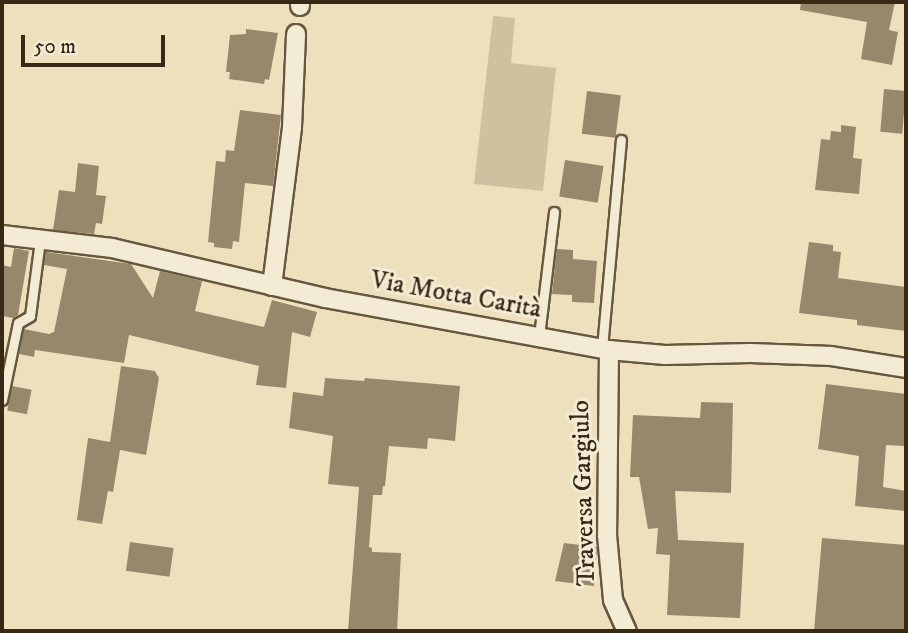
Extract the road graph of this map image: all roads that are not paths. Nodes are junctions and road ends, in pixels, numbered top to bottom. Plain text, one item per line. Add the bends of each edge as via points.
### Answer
1 (296, 34) dead end
2 (621, 140) dead end
3 (554, 212) dead end
4 (2, 235) edge
5 (40, 240) junction
6 (272, 286) junction
7 (538, 336) junction
8 (605, 349) junction
9 (906, 368) edge
10 (2, 400) edge
11 (627, 631) edge

1 - 6 street via 292,127
2 - 8 lane
3 - 7 lane
4 - 5 street, Via Motta Carità
5 - 6 street, Via Motta Carità via 111,248
5 - 10 lane via 30,316 18,323
6 - 7 street, Via Motta Carità
7 - 8 street, Via Motta Carità
8 - 9 street, Via Motta Carità via 666,355 831,356
8 - 11 street, Traversa Gargiulo via 607,535 613,600

